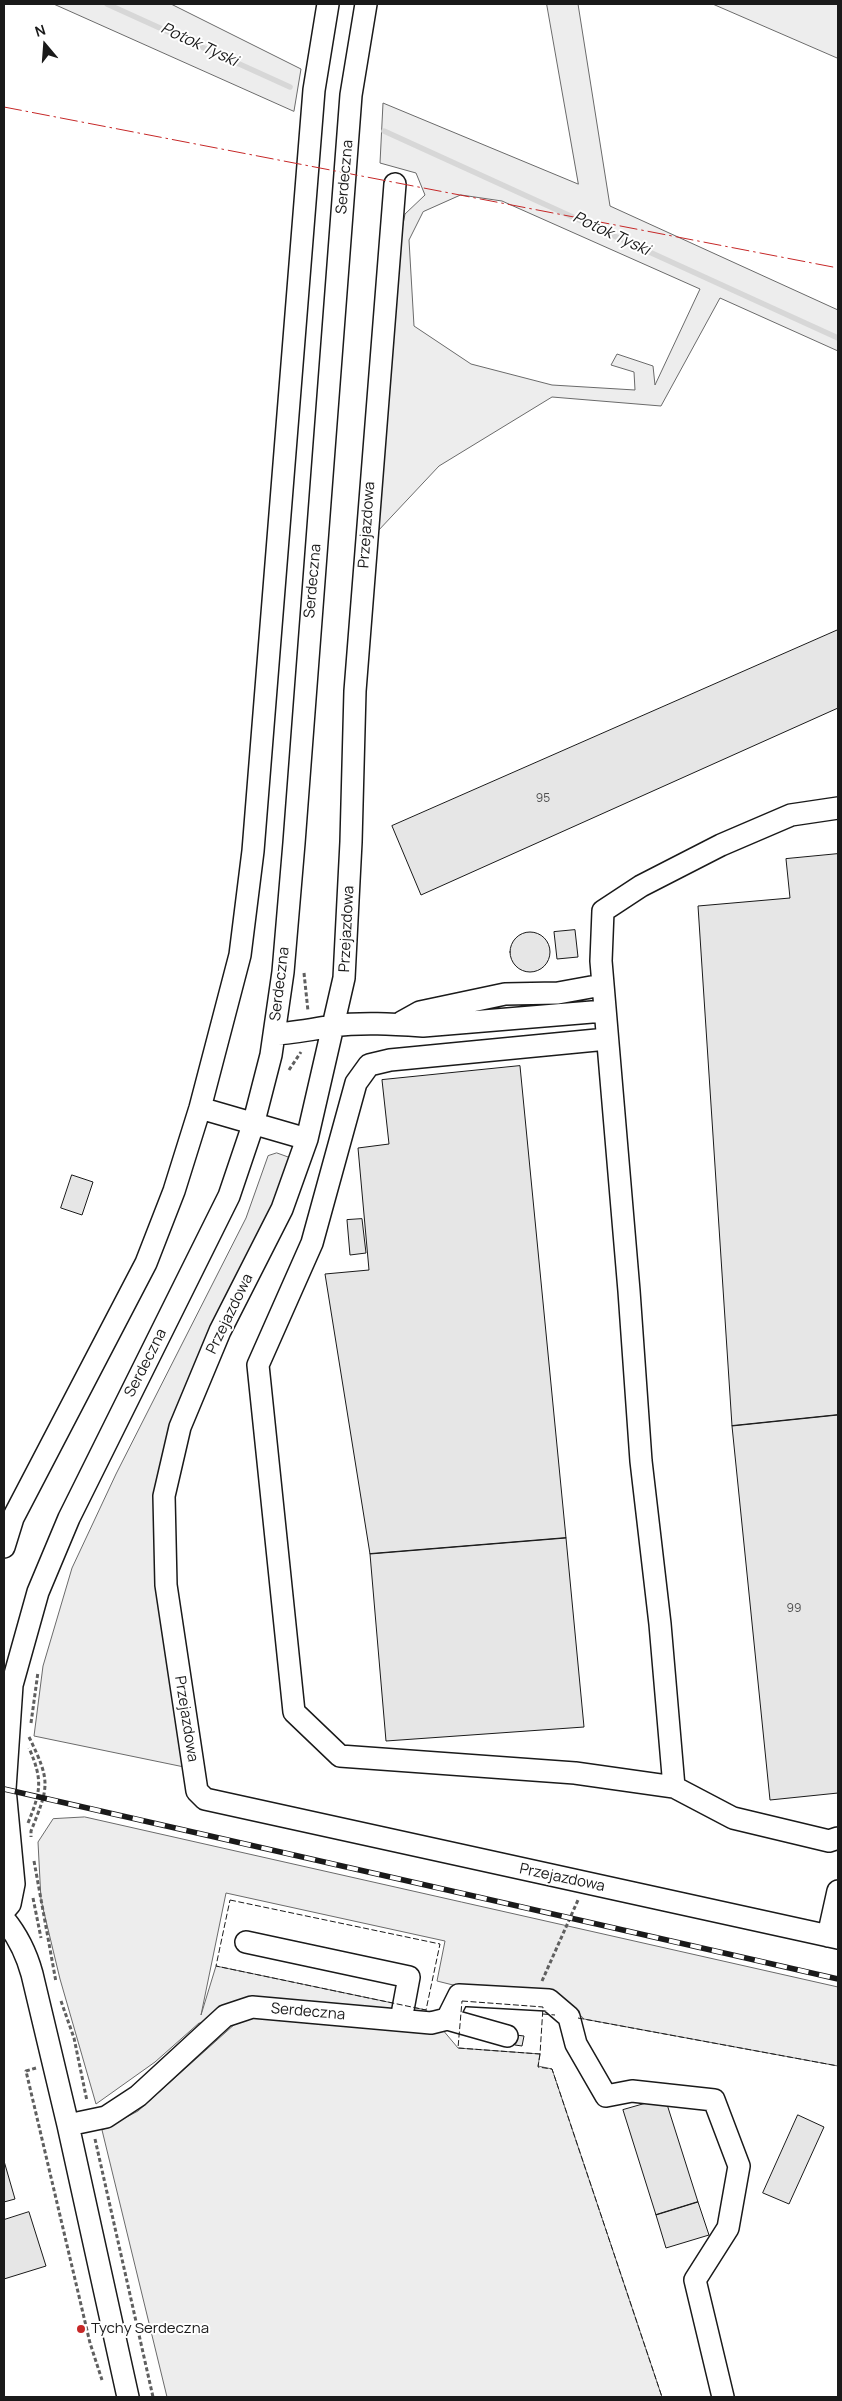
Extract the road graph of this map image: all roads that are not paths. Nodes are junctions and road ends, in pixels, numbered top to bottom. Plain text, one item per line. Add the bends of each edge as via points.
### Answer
1 (328, 4) edge
2 (366, 4) edge
3 (395, 184) dead end
4 (838, 808) edge
5 (602, 985) junction
6 (604, 1011) junction
7 (397, 1024) junction
8 (333, 1026) junction
9 (274, 1034) junction
10 (607, 1040) junction
11 (200, 1108) junction
12 (253, 1124) junction
13 (306, 1139) junction
14 (4, 1547) edge
15 (674, 1787) junction
16 (838, 1838) edge
17 (838, 1891) edge
18 (4, 1911) edge
19 (4, 1919) edge
20 (833, 1937) edge
21 (246, 1942) dead end
22 (447, 2019) junction
23 (401, 2020) junction
24 (507, 2036) dead end
25 (68, 2125) junction
26 (128, 2397) edge
27 (723, 2397) edge

1 - 11 street via 314,90 253,851 240,955
2 - 9 street, Serdeczna via 351,95 294,843
3 - 8 street, Przejazdowa via 355,690 344,978
4 - 5 street via 791,815 641,886 602,912
5 - 6 street
5 - 7 street via 558,993 506,994 420,1012
6 - 7 street via 423,1026
6 - 10 street
7 - 8 street
8 - 9 street
8 - 13 street, Przejazdowa
9 - 12 street, Serdeczna
10 - 15 street via 641,1461
10 - 15 street via 390,1060 369,1065 356,1083 312,1243 258,1366 294,1712 340,1756 575,1773
11 - 12 street
11 - 14 street via 174,1191 146,1263 13,1518
12 - 13 street
12 - 18 street, Serdeczna via 229,1196 69,1518 38,1592 12,1685 4,1789 14,1884 10,1904
13 - 20 street, Przejazdowa via 282,1209 220,1331 180,1427 164,1496 166,1585 197,1792 205,1799
15 - 16 street via 732,1818 829,1841
17 - 20 street
19 - 25 street via 27,1953
21 - 23 street via 409,1977
22 - 23 street, Serdeczna via 432,2023
22 - 24 street
22 - 27 street via 459,1995 549,2000 569,2017 576,2044 606,2096 632,2091 714,2100 739,2166 728,2228 695,2280
23 - 25 street, Serdeczna via 252,2007 226,2016 130,2102 106,2117
25 - 26 street

